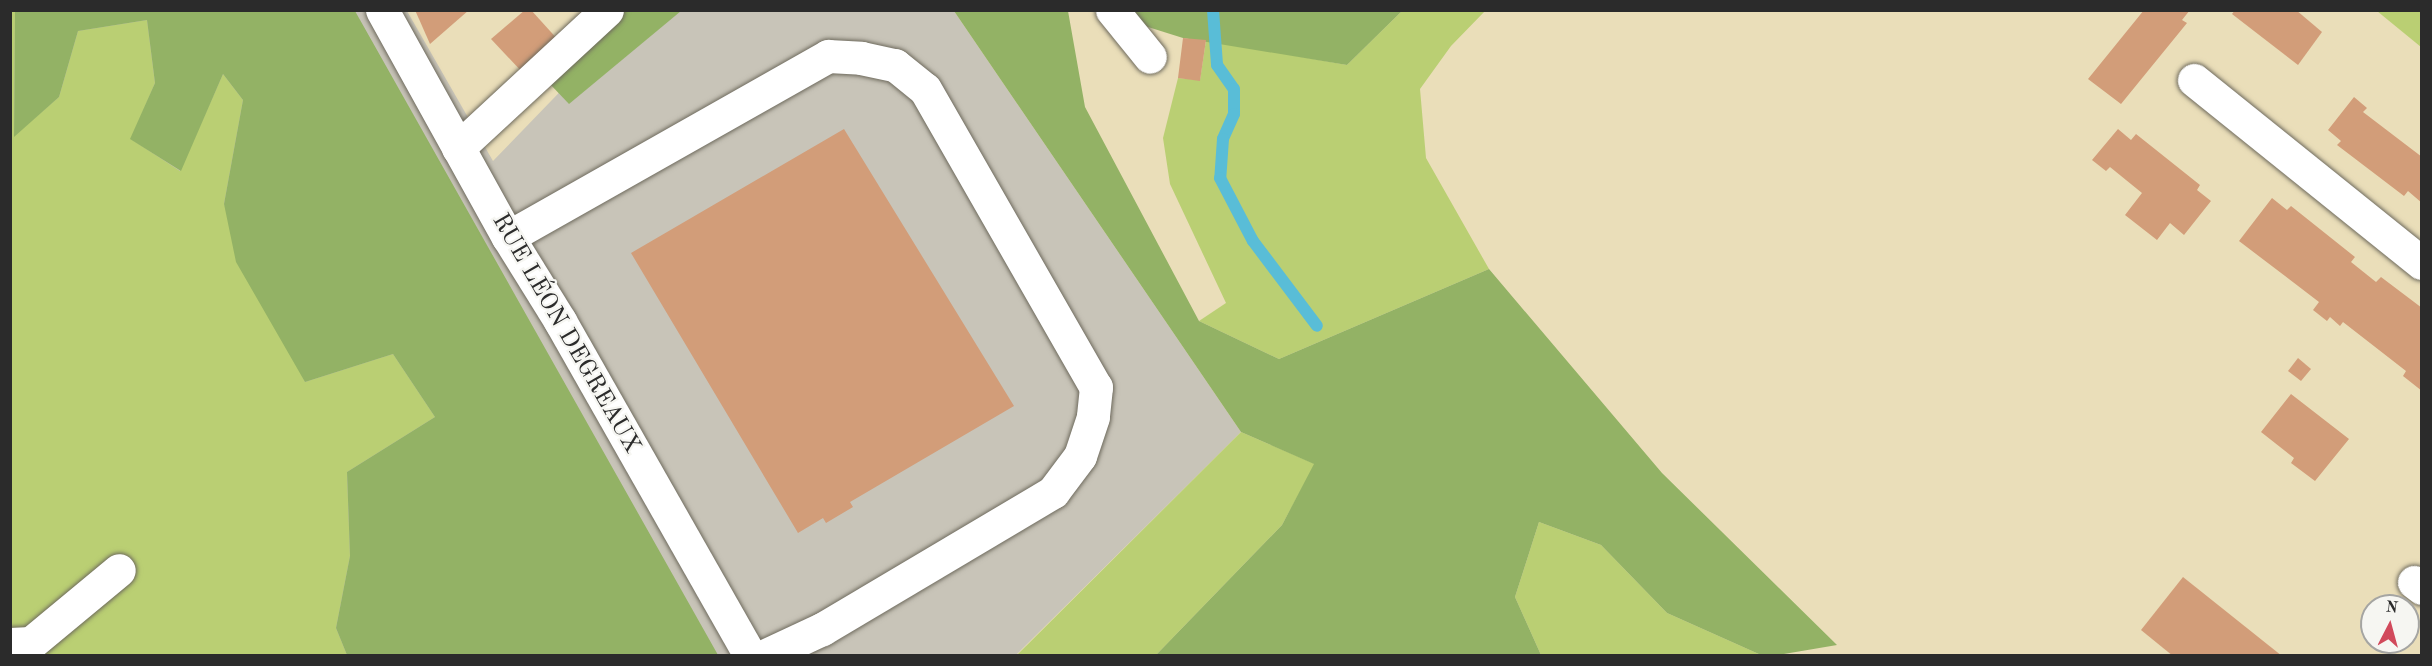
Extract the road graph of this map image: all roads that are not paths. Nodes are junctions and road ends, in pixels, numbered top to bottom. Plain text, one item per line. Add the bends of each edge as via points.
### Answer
1 (382, 10) edge
2 (607, 10) edge
3 (1112, 10) edge
4 (1150, 57) dead end
5 (2194, 80) dead end
6 (458, 148) junction
7 (508, 237) junction
8 (2421, 263) edge
9 (118, 570) dead end
10 (10, 644) edge
11 (750, 656) edge
12 (764, 656) edge

1 - 6 street, RUE LÉON DEGREAUX
2 - 6 street
3 - 4 street
5 - 8 street
6 - 7 street, RUE LÉON DEGREAUX
7 - 11 street, RUE LÉON DEGREAUX via 560,321
7 - 12 street via 828,56 895,65 925,89 1096,387 1092,417 1080,456 1053,492 822,629
9 - 10 street via 32,643

